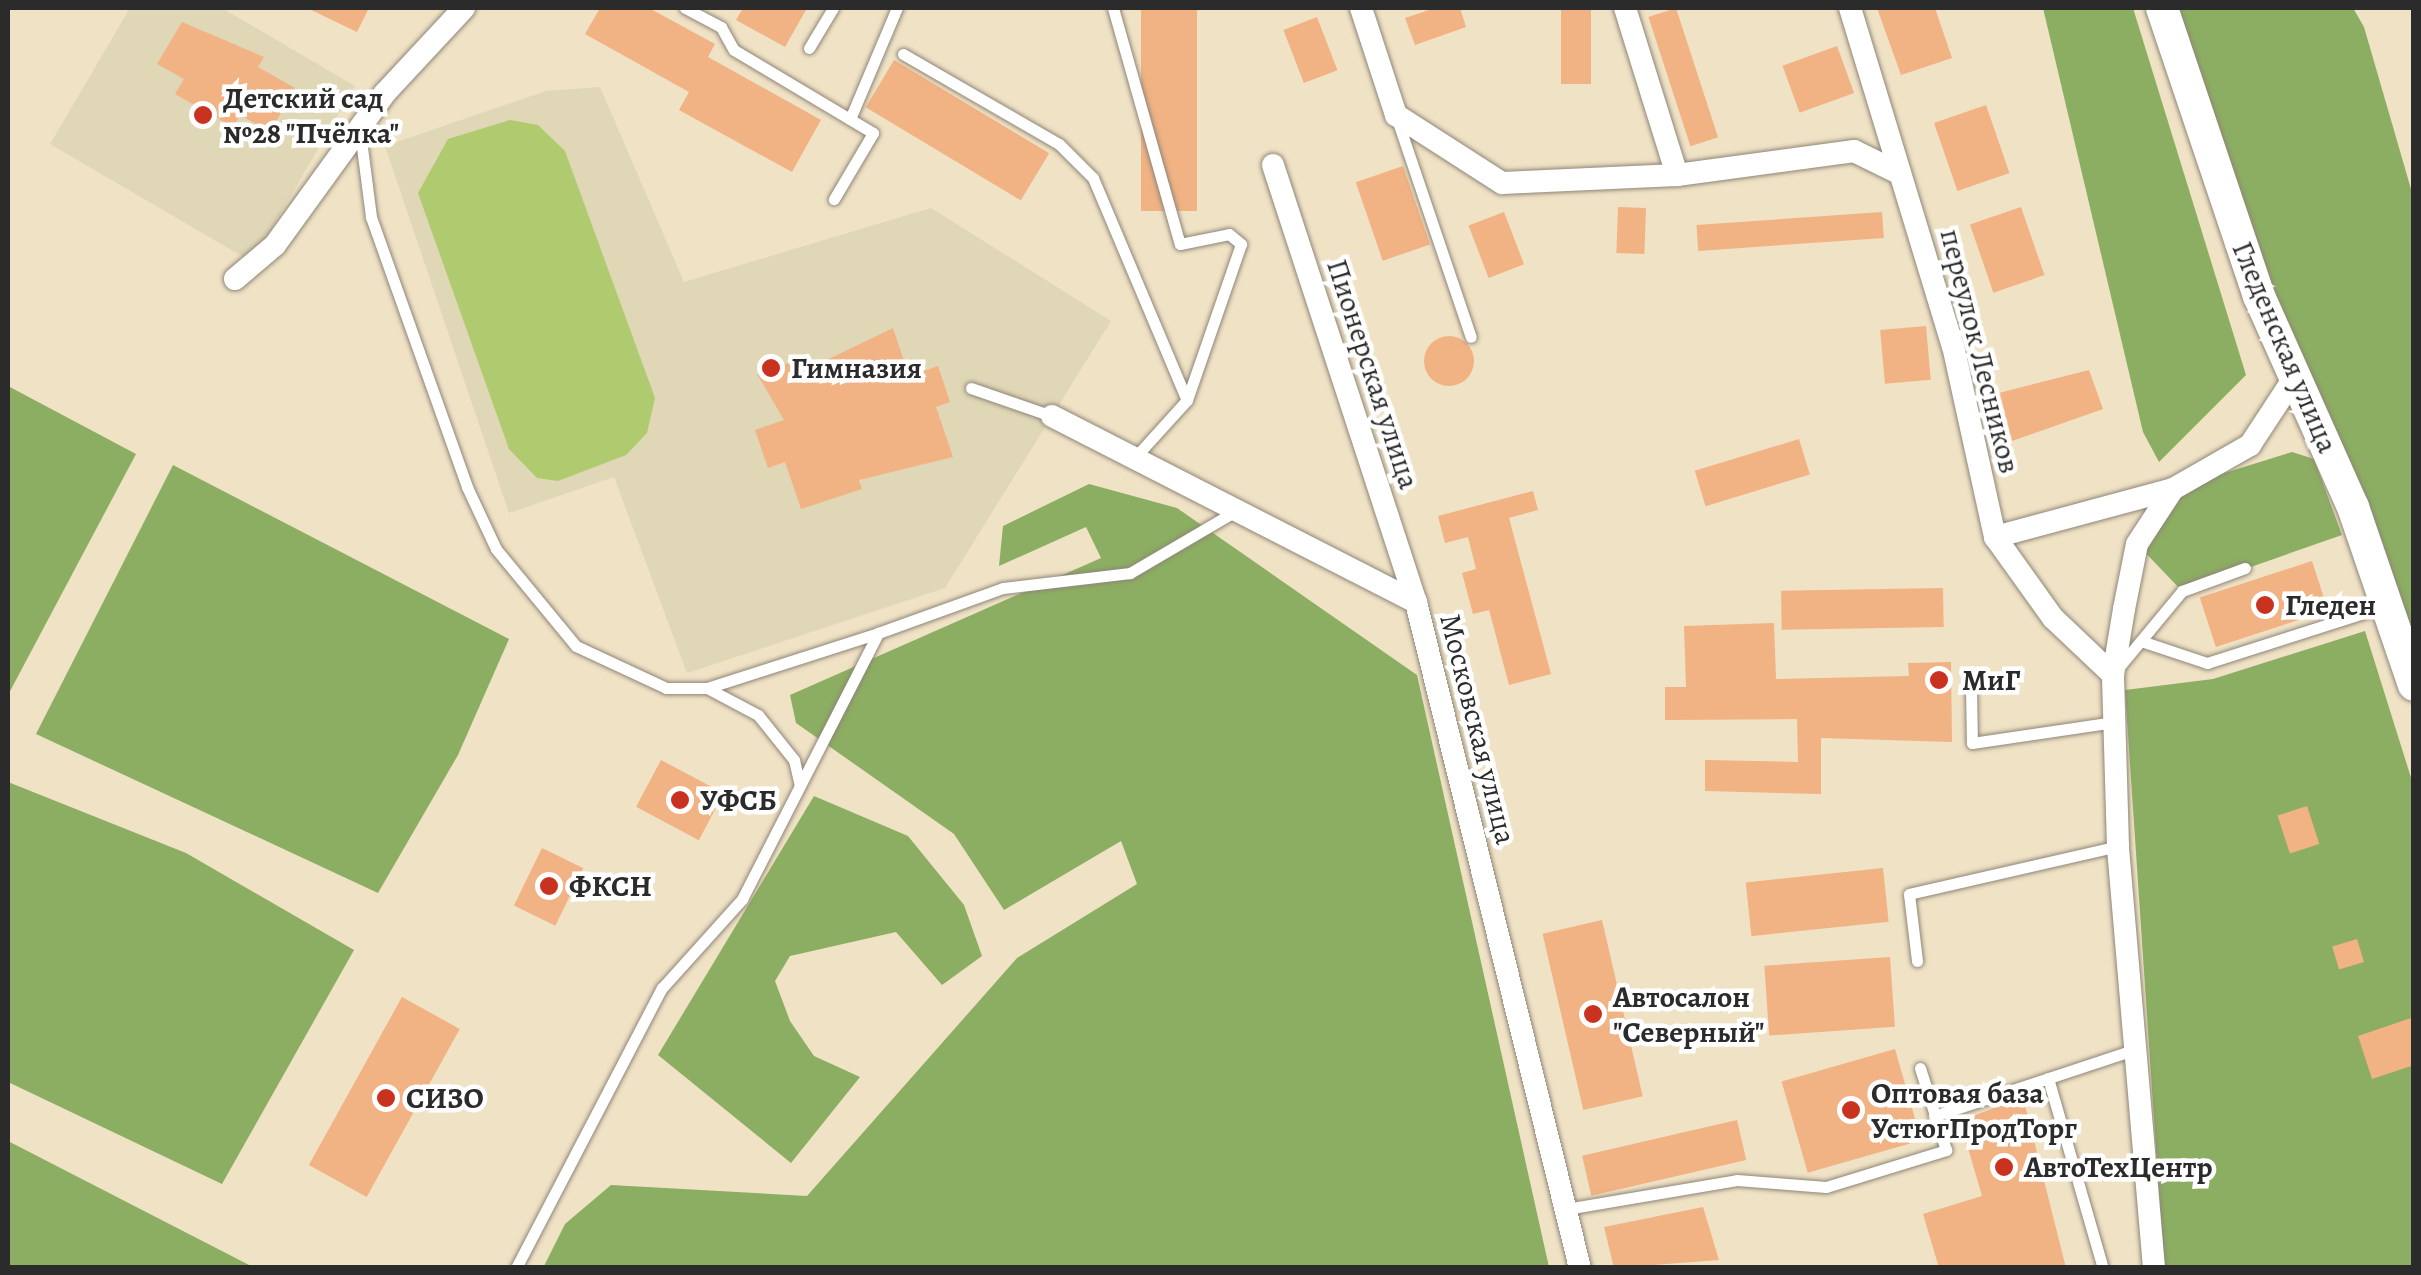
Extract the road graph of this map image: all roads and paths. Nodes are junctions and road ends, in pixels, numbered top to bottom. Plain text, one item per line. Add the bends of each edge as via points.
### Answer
1 (464, 8) edge
2 (684, 8) edge
3 (832, 8) edge
4 (897, 8) edge
5 (1113, 8) edge
6 (1361, 8) edge
7 (1625, 8) edge
8 (1850, 8) edge
9 (2162, 8) edge
10 (808, 48) dead end
11 (903, 54) dead end
12 (1396, 115) junction
13 (850, 119) junction
14 (360, 128) junction
15 (1274, 165) dead end
16 (1899, 173) junction
17 (1677, 175) junction
18 (834, 199) dead end
19 (235, 278) dead end
20 (1471, 338) dead end
21 (2298, 372) junction
22 (971, 388) dead end
23 (1187, 400) junction
24 (1052, 416) joint
25 (1139, 453) junction
26 (2173, 488) junction
27 (1235, 511) junction
28 (1995, 537) junction
29 (2245, 568) dead end
30 (1416, 602) junction
31 (2386, 605) junction
32 (878, 633) junction
33 (2140, 641) junction
34 (2113, 674) junction
35 (2414, 686) edge
36 (706, 688) junction
37 (1971, 688) dead end
38 (2114, 722) junction
39 (800, 785) junction
40 (2118, 846) junction
41 (1917, 962) dead end
42 (2137, 1049) junction
43 (1920, 1068) dead end
44 (2048, 1078) junction
45 (1934, 1116) junction
46 (1566, 1209) junction
47 (516, 1268) edge
48 (1580, 1268) edge
49 (2103, 1268) edge
50 (2154, 1268) edge

1 - 14 street
2 - 13 lane via 721,27 734,50
3 - 10 lane
4 - 13 lane
5 - 23 lane via 1180,244 1229,234 1241,244
6 - 12 street
7 - 17 street
8 - 16 street, переулок Лесников
9 - 21 main road, Гледенская улица via 2258,296
11 - 23 lane via 1059,144 1093,178
12 - 17 street via 1502,182
12 - 20 lane
13 - 18 lane via 872,133
14 - 19 street via 275,245
14 - 36 lane via 371,217 496,549 576,646 666,688
15 - 30 street, Пионерская улица
16 - 17 street via 1854,151
16 - 28 street, переулок Лесников via 1953,346
21 - 26 street via 2250,445
21 - 31 main road, Гледенская улица
22 - 24 lane
23 - 25 lane
24 - 25 street, Московская улица
25 - 27 street, Московская улица
26 - 28 street
26 - 34 street via 2137,544
27 - 30 street, Московская улица
27 - 32 lane via 1130,573 1004,588
28 - 34 street, переулок Лесников via 2054,618
29 - 33 lane via 2182,591
30 - 46 street, Московская улица
31 - 33 lane via 2207,663
31 - 35 main road, Гледенская улица
32 - 36 lane
32 - 39 lane
33 - 34 lane
34 - 38 street
36 - 39 lane via 758,715 794,760
37 - 38 lane via 1972,742
38 - 40 street
39 - 47 lane via 742,899 662,988
40 - 41 lane via 1908,894
40 - 42 street
42 - 44 lane
42 - 50 street
43 - 45 lane
44 - 45 lane
44 - 49 lane
45 - 46 lane via 1946,1150 1826,1187 1737,1180
46 - 48 street, Московская улица

